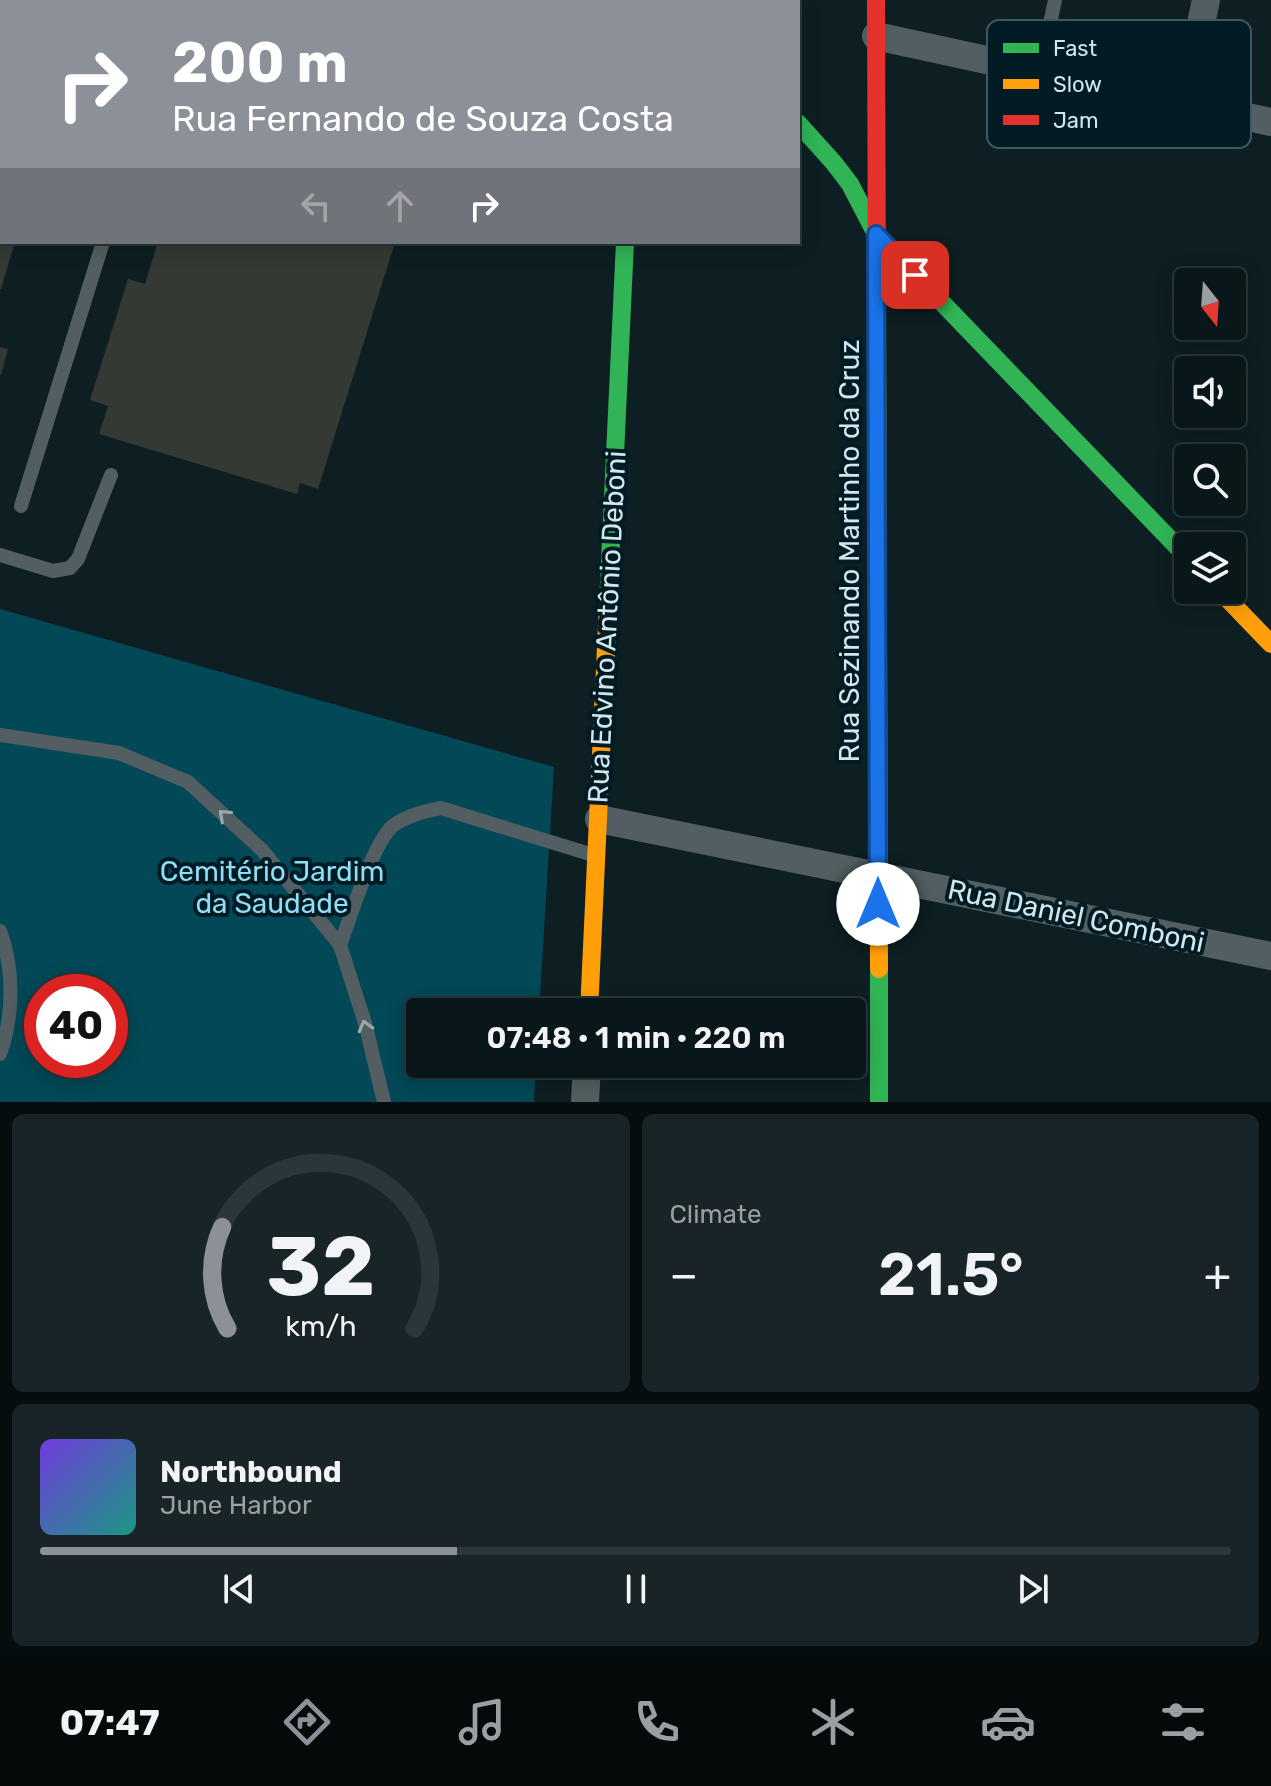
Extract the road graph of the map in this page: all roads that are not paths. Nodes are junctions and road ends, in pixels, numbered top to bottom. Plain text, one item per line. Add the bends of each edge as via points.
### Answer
1 (876, 0) edge
2 (1055, 0) edge
3 (1206, 0) edge
4 (1051, 20) edge
5 (1202, 20) edge
6 (876, 36) junction
7 (987, 60) edge
8 (1251, 118) edge
9 (1271, 122) edge
10 (800, 125) edge
11 (876, 234) junction
12 (102, 244) edge
13 (625, 244) edge
14 (111, 475) dead end
15 (21, 506) dead end
16 (1174, 543) edge
17 (0, 555) edge
18 (1232, 604) edge
19 (1271, 644) edge
20 (0, 735) edge
21 (599, 819) junction
22 (597, 856) junction
23 (878, 875) junction
24 (0, 931) edge
25 (340, 945) junction
26 (1271, 956) edge
27 (590, 998) edge
28 (0, 1054) edge
29 (586, 1078) edge
30 (384, 1102) edge
31 (585, 1102) edge
32 (879, 1102) edge

1 - 6 street, Rua Sezinando Martinho da Cruz
2 - 4 lane
3 - 5 street
6 - 7 street
6 - 11 street, Rua Sezinando Martinho da Cruz
8 - 9 street
10 - 11 street via 850,184
11 - 16 street
11 - 23 street, Rua Sezinando Martinho da Cruz
12 - 15 lane
13 - 21 street, Rua Edvino Antônio Deboni
14 - 17 lane via 70,568 53,571
18 - 19 street
25 -> 20 lane via 262,850 188,782 119,753
21 - 22 street, Rua Edvino Antônio Deboni
21 - 23 street, Rua Daniel Comboni
22 - 25 lane via 441,808 418,813 393,826 380,841
22 - 27 street, Rua Edvino Antônio Deboni
23 - 26 street, Rua Daniel Comboni
23 - 32 street, Rua Sezinando Martinho da Cruz
24 - 28 lane via 7,948 11,1000
30 -> 25 lane
29 - 31 street

